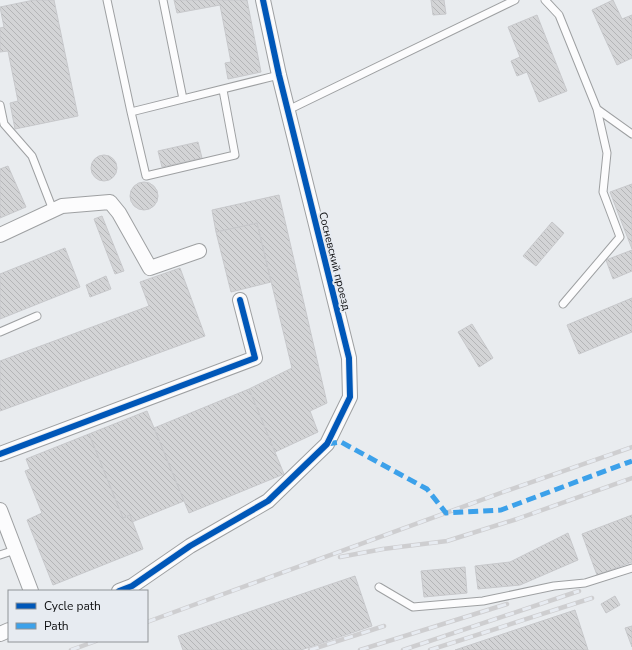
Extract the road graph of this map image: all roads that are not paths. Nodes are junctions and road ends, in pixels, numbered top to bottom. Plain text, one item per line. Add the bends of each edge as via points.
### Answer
1 (107, 0) edge
2 (162, 0) edge
3 (263, 0) edge
4 (515, 0) edge
5 (545, 0) edge
6 (279, 75) junction
7 (223, 90) junction
8 (183, 99) junction
9 (0, 105) edge
10 (597, 109) junction
11 (288, 110) junction
12 (131, 112) junction
13 (632, 134) edge
14 (53, 210) junction
15 (0, 235) edge
16 (199, 251) dead end
17 (240, 300) dead end
18 (564, 304) dead end
19 (37, 316) dead end
20 (0, 332) edge
21 (0, 454) edge
22 (0, 510) edge
23 (15, 550) junction
24 (0, 555) edge
25 (632, 568) edge
26 (379, 587) dead end
27 (31, 590) edge
28 (122, 590) edge

1 - 12 lane
2 - 8 lane
3 - 6 street, Сосневский проезд
4 - 11 lane
5 - 10 lane via 559,15
6 - 7 lane
6 - 11 street, Сосневский проезд
7 - 8 lane
7 - 12 lane via 235,155 146,176
8 - 12 lane
9 - 14 lane via 4,124 32,156
10 - 13 lane
10 - 18 lane via 607,153 603,192 620,237
11 - 28 street, Сосневский проезд via 349,358 350,397 327,444 268,501 190,546 132,586
14 - 15 street
14 - 16 street via 62,206 110,202 150,268
17 - 21 street via 255,358
19 - 20 lane
22 - 23 street
23 - 24 lane
23 - 27 street
25 - 26 lane via 585,582 484,601 413,607

